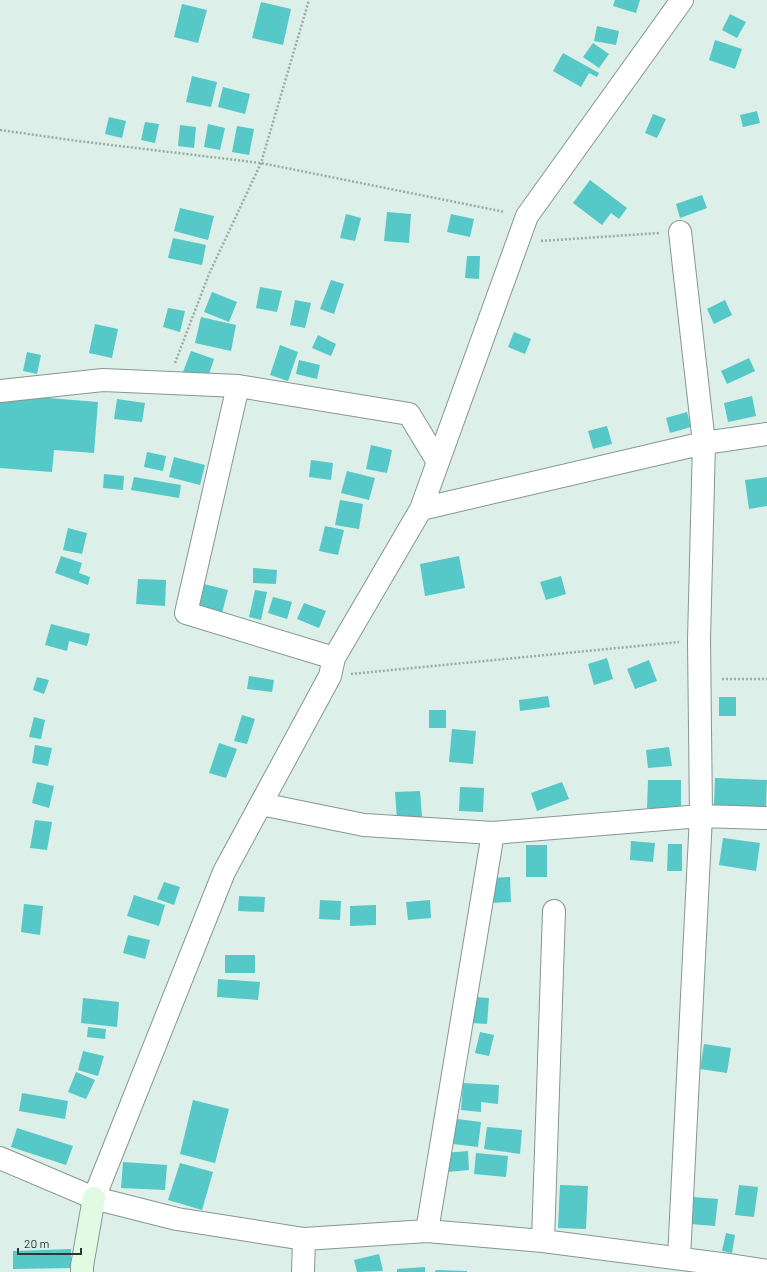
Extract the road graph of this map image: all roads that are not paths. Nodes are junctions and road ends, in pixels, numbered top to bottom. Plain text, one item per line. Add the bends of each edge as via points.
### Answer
1 (682, 0) edge
2 (680, 232) road end
3 (238, 386) junction
4 (0, 391) edge
5 (767, 434) edge
6 (704, 443) junction
7 (438, 462) junction
8 (422, 509) junction
9 (332, 667) junction
10 (261, 804) junction
11 (701, 816) junction
12 (767, 818) edge
13 (493, 833) junction
14 (554, 911) dead end
15 (0, 1158) edge
16 (94, 1198) junction
17 (427, 1231) junction
18 (304, 1239) junction
19 (543, 1241) junction
20 (679, 1258) junction
21 (736, 1269) edge
22 (767, 1271) edge
23 (82, 1272) edge
24 (303, 1272) edge

1 - 7 street via 527,216
2 - 6 street
3 - 4 street via 103,380
3 - 7 street via 409,414
3 - 9 street via 186,613
5 - 6 street
6 - 8 street
6 - 11 street via 699,640
7 - 8 street
8 - 9 street
9 - 10 street
10 - 13 street via 364,825
10 - 16 street via 224,872
11 - 12 street
11 - 13 street
11 - 20 street
13 - 17 street
14 - 19 street
15 - 16 street
16 - 18 street via 177,1219
16 - 23 street
17 - 18 street
17 - 19 street
18 - 24 street
19 - 20 street
20 - 21 street
21 - 22 street

